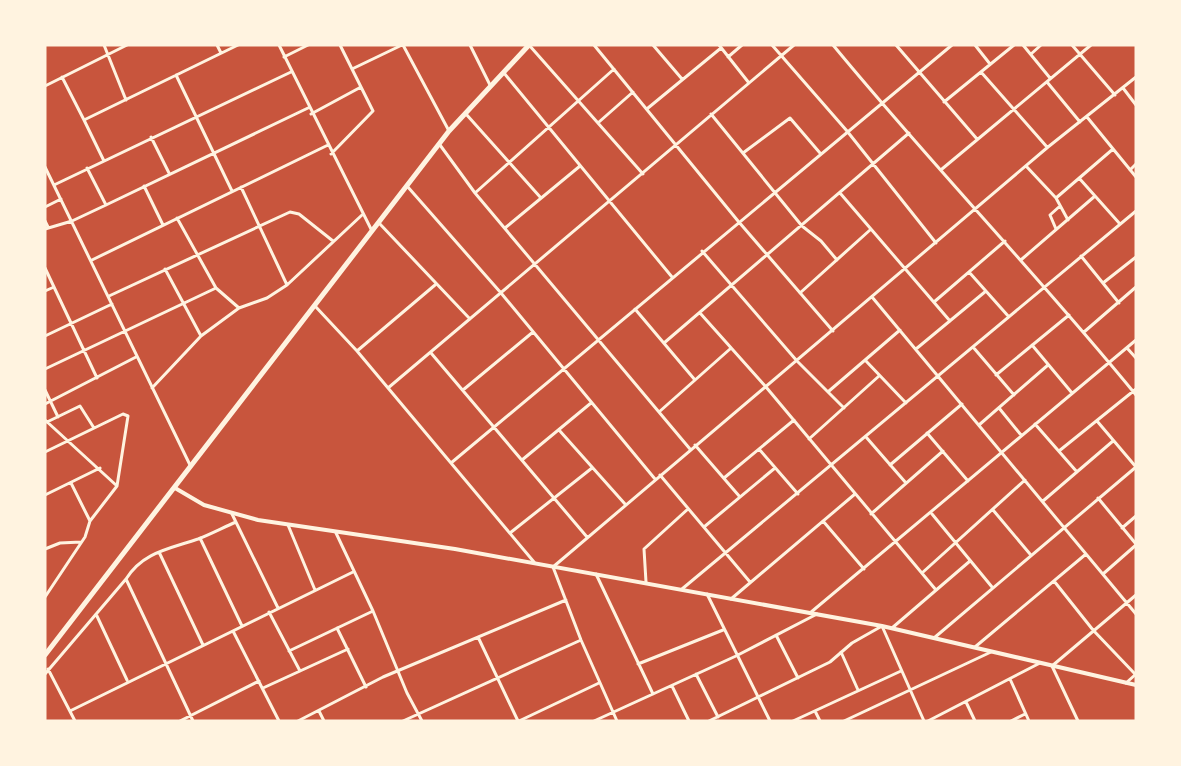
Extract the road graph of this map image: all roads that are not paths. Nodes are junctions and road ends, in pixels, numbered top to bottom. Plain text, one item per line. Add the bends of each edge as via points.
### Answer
1 (104, 45) edge
2 (127, 45) edge
3 (217, 45) edge
4 (238, 45) edge
5 (279, 45) edge
6 (308, 45) edge
7 (340, 45) edge
8 (402, 45) edge
9 (470, 45) edge
10 (529, 45) edge
11 (594, 45) edge
12 (653, 45) edge
13 (742, 45) edge
14 (772, 45) edge
15 (794, 45) edge
16 (833, 45) edge
17 (896, 45) edge
18 (952, 45) edge
19 (975, 45) edge
20 (1014, 45) edge
21 (1023, 45) edge
22 (1041, 45) edge
23 (1072, 45) edge
24 (1090, 45) edge
25 (720, 46) edge
26 (221, 53) junction
27 (108, 54) junction
28 (1031, 54) junction
29 (1080, 54) junction
30 (781, 56) junction
31 (284, 57) junction
32 (728, 57) junction
33 (990, 64) junction
34 (352, 69) junction
35 (614, 69) junction
36 (291, 72) junction
37 (502, 72) junction
38 (919, 72) junction
39 (981, 72) junction
40 (176, 75) junction
41 (62, 77) junction
42 (1136, 77) edge
43 (682, 79) junction
44 (1048, 80) junction
45 (749, 83) junction
46 (490, 85) junction
47 (45, 86) edge
48 (361, 87) junction
49 (1123, 88) junction
50 (633, 92) junction
51 (1115, 95) junction
52 (579, 99) junction
53 (126, 100) junction
54 (944, 102) junction
55 (881, 104) junction
56 (1136, 105) edge
57 (308, 108) junction
58 (648, 108) junction
59 (1014, 110) junction
60 (464, 113) junction
61 (311, 114) junction
62 (711, 114) junction
63 (194, 116) junction
64 (1087, 117) junction
65 (84, 120) junction
66 (599, 122) junction
67 (1080, 122) junction
68 (548, 127) junction
69 (449, 131) junction
70 (848, 131) junction
71 (909, 133) junction
72 (151, 137) junction
73 (977, 140) junction
74 (439, 144) junction
75 (328, 145) junction
76 (676, 145) junction
77 (1048, 147) junction
78 (1113, 149) junction
79 (743, 153) junction
80 (820, 153) junction
81 (213, 154) junction
82 (332, 154) junction
83 (104, 161) junction
84 (508, 163) junction
85 (873, 164) junction
86 (1136, 164) edge
87 (580, 166) junction
88 (1026, 166) junction
89 (45, 168) edge
90 (87, 168) junction
91 (942, 169) junction
92 (1130, 170) junction
93 (169, 173) junction
94 (643, 174) junction
95 (1136, 177) edge
96 (1079, 178) junction
97 (54, 185) junction
98 (144, 185) junction
99 (407, 186) junction
100 (241, 187) junction
101 (232, 191) junction
102 (774, 192) junction
103 (475, 193) junction
104 (840, 193) junction
105 (1095, 196) junction
106 (542, 198) junction
107 (1056, 198) junction
108 (61, 199) junction
109 (609, 202) junction
110 (106, 205) junction
111 (1060, 206) junction
112 (45, 207) edge
113 (977, 209) junction
114 (1136, 211) edge
115 (362, 215) junction
116 (177, 218) junction
117 (1068, 220) junction
118 (45, 221) edge
119 (72, 221) junction
120 (738, 221) junction
121 (379, 223) junction
122 (1120, 224) junction
123 (163, 225) junction
124 (260, 225) junction
125 (802, 226) junction
126 (46, 228) edge
127 (505, 228) junction
128 (871, 230) junction
129 (1056, 230) junction
130 (372, 232) junction
131 (333, 241) junction
132 (1005, 241) junction
133 (936, 243) junction
134 (702, 252) junction
135 (197, 254) junction
136 (767, 255) junction
137 (1082, 256) junction
138 (1136, 257) edge
139 (1022, 259) junction
140 (91, 260) junction
141 (837, 260) junction
142 (535, 263) junction
143 (45, 268) edge
144 (165, 269) junction
145 (905, 270) junction
146 (969, 272) junction
147 (672, 277) junction
148 (1103, 284) junction
149 (287, 285) junction
150 (435, 285) junction
151 (732, 286) junction
152 (1046, 286) junction
153 (54, 287) junction
154 (1136, 287) edge
155 (216, 288) junction
156 (45, 291) edge
157 (986, 291) junction
158 (800, 292) junction
159 (501, 293) junction
160 (109, 296) junction
161 (872, 297) junction
162 (934, 302) junction
163 (183, 303) junction
164 (1119, 303) junction
165 (112, 304) junction
166 (315, 306) junction
167 (239, 308) junction
168 (635, 309) junction
169 (700, 313) junction
170 (1069, 314) junction
171 (1009, 317) junction
172 (470, 319) junction
173 (950, 321) junction
174 (72, 323) junction
175 (900, 330) junction
176 (833, 331) junction
177 (125, 332) junction
178 (533, 332) junction
179 (1084, 332) junction
180 (45, 336) edge
181 (201, 336) junction
182 (599, 339) junction
183 (1136, 340) edge
184 (664, 343) junction
185 (1032, 345) junction
186 (973, 347) junction
187 (1127, 348) junction
188 (730, 349) junction
189 (916, 349) junction
190 (85, 351) junction
191 (357, 351) junction
192 (431, 352) junction
193 (136, 357) junction
194 (1136, 358) edge
195 (865, 360) junction
196 (797, 361) junction
197 (1110, 362) junction
198 (1048, 365) junction
199 (45, 369) edge
200 (564, 370) junction
201 (996, 375) junction
202 (879, 376) junction
203 (938, 376) junction
204 (98, 378) junction
205 (695, 380) junction
206 (766, 387) junction
207 (152, 388) junction
208 (388, 388) junction
209 (45, 390) edge
210 (463, 390) junction
211 (829, 391) junction
212 (1135, 391) edge
213 (1072, 393) junction
214 (1014, 395) junction
215 (50, 401) junction
216 (591, 403) junction
217 (45, 404) edge
218 (906, 404) junction
219 (962, 404) junction
220 (844, 408) junction
221 (999, 408) junction
222 (659, 412) junction
223 (58, 417) junction
224 (794, 420) junction
225 (46, 421) edge
226 (1096, 421) junction
227 (1035, 424) junction
228 (979, 425) junction
229 (494, 427) junction
230 (94, 428) junction
231 (559, 430) junction
232 (927, 433) junction
233 (1021, 435) junction
234 (866, 437) junction
235 (809, 439) junction
236 (69, 441) junction
237 (1113, 441) junction
238 (695, 445) junction
239 (759, 449) junction
240 (690, 450) junction
241 (943, 451) junction
242 (1059, 451) junction
243 (45, 452) edge
244 (1002, 452) junction
245 (522, 460) junction
246 (451, 463) junction
247 (890, 465) junction
248 (191, 466) junction
249 (832, 466) junction
250 (1136, 467) edge
251 (100, 468) junction
252 (592, 468) junction
253 (775, 468) junction
254 (1077, 472) junction
255 (660, 475) junction
256 (724, 478) junction
257 (655, 479) junction
258 (1025, 480) junction
259 (968, 481) junction
260 (71, 483) junction
261 (906, 483) junction
262 (117, 486) junction
263 (175, 488) junction
264 (798, 494) junction
265 (855, 494) junction
266 (45, 495) edge
267 (740, 497) junction
268 (554, 498) junction
269 (1098, 498) junction
270 (1043, 501) junction
271 (625, 504) junction
272 (688, 509) junction
273 (993, 510) junction
274 (931, 513) junction
275 (232, 514) junction
276 (871, 514) junction
277 (1136, 516) edge
278 (90, 521) junction
279 (823, 521) junction
280 (236, 522) junction
281 (288, 525) junction
282 (1064, 526) junction
283 (704, 527) junction
284 (1122, 528) junction
285 (336, 533) junction
286 (510, 533) junction
287 (587, 537) junction
288 (200, 538) junction
289 (81, 542) junction
290 (896, 543) junction
291 (956, 544) junction
292 (1136, 544) edge
293 (45, 549) edge
294 (159, 552) junction
295 (726, 554) junction
296 (1030, 554) junction
297 (1087, 554) junction
298 (970, 561) junction
299 (535, 564) junction
300 (554, 567) junction
301 (864, 569) junction
302 (353, 572) junction
303 (922, 573) junction
304 (1103, 573) junction
305 (596, 574) junction
306 (126, 579) junction
307 (1054, 581) junction
308 (646, 582) junction
309 (750, 582) junction
310 (992, 586) junction
311 (682, 589) junction
312 (315, 590) junction
313 (936, 590) junction
314 (707, 594) junction
315 (1136, 595) edge
316 (45, 597) edge
317 (730, 599) junction
318 (566, 600) junction
319 (1126, 603) junction
320 (278, 608) junction
321 (373, 611) junction
322 (269, 612) junction
323 (810, 613) junction
324 (96, 614) junction
325 (817, 614) junction
326 (1136, 614) edge
327 (242, 626) junction
328 (882, 626) junction
329 (337, 628) junction
330 (892, 628) junction
331 (723, 629) junction
332 (1093, 630) junction
333 (233, 631) junction
334 (776, 635) junction
335 (478, 637) junction
336 (934, 638) junction
337 (581, 640) junction
338 (203, 645) junction
339 (975, 647) junction
340 (348, 649) junction
341 (289, 651) junction
342 (992, 651) junction
343 (841, 652) junction
344 (45, 654) edge
345 (736, 656) junction
346 (166, 663) junction
347 (1040, 663) junction
348 (638, 664) junction
349 (1052, 666) junction
350 (48, 669) junction
351 (900, 670) junction
352 (300, 671) junction
353 (400, 671) junction
354 (45, 674) edge
355 (696, 674) junction
356 (1136, 674) edge
357 (497, 678) junction
358 (798, 678) junction
359 (1010, 680) junction
360 (128, 681) junction
361 (259, 681) junction
362 (1126, 682) junction
363 (599, 683) junction
364 (1136, 685) edge
365 (672, 686) junction
366 (366, 687) junction
367 (263, 688) junction
368 (858, 690) junction
369 (910, 691) junction
370 (653, 694) junction
371 (758, 698) junction
372 (966, 702) junction
373 (70, 711) junction
374 (319, 711) junction
375 (815, 711) junction
376 (613, 712) junction
377 (419, 714) junction
378 (1026, 714) junction
379 (191, 716) junction
380 (718, 717) junction
381 (1077, 719) edge
382 (712, 720) edge
383 (75, 721) edge
384 (180, 721) edge
385 (194, 721) edge
386 (279, 721) edge
387 (298, 721) edge
388 (324, 721) edge
389 (403, 721) edge
390 (422, 721) edge
391 (518, 721) edge
392 (594, 721) edge
393 (617, 721) edge
394 (689, 721) edge
395 (770, 721) edge
396 (793, 721) edge
397 (820, 721) edge
398 (844, 721) edge
399 (926, 721) edge
400 (975, 721) edge
401 (1011, 721) edge
402 (1029, 721) edge
403 (1069, 721) edge

1 - 27 street
2 - 27 street
3 - 26 street
4 - 26 street
5 - 31 street
6 - 31 street
7 - 34 street
8 - 34 street
8 - 69 street
9 - 46 street
10 - 37 highway
10 - 52 street
11 - 35 street
12 - 43 street
13 - 32 street
14 - 30 street
15 - 30 street
16 - 55 street
17 - 38 street
18 - 38 street
19 - 33 street
20 - 33 street
21 - 28 street
22 - 28 street
23 - 29 street
24 - 29 street
25 - 32 street
25 - 43 street
26 - 40 street
27 - 41 street
27 - 53 street
28 - 44 street
29 - 44 street
29 - 51 street
30 - 45 street
30 - 70 street
31 - 36 street
32 - 45 street
33 - 39 street
34 - 48 street
35 - 50 street
35 - 52 street
36 - 57 street
36 - 63 street
37 - 46 highway
37 - 68 street
38 - 54 street
38 - 55 street
39 - 54 street
39 - 59 street
40 - 53 street
40 - 63 street
41 - 47 street
41 - 65 street
42 - 49 street
43 - 58 street
44 - 59 street
44 - 67 street
45 - 62 street
46 - 60 highway
48 - 61 street
48 - 82 street via 373,111
49 - 51 street
49 - 56 street
50 - 58 street
50 - 66 street
51 - 64 street
52 - 66 street
52 - 68 street
53 - 65 street
54 - 73 street
55 - 70 street
55 - 71 street
57 - 61 street
57 - 81 street
58 - 76 street
59 - 73 street
59 - 77 street
60 - 69 highway
60 - 84 street
61 - 75 street
62 - 76 street
62 - 79 street
63 - 72 street
63 - 81 street
64 - 67 street
64 - 78 street
65 - 83 street
66 - 94 street
67 - 77 street
68 - 84 street
68 - 87 street
69 - 74 highway
70 - 80 street
70 - 85 street
71 - 85 street
71 - 91 street
72 - 83 street
72 - 93 street
73 - 91 street
74 - 99 highway
74 - 103 street
75 - 82 street
75 - 100 street
76 - 94 street
76 - 120 street
77 - 88 street
78 - 92 street
78 - 96 street
79 - 80 street via 790,118
79 - 102 street
80 - 102 street
81 - 93 street
81 - 101 street
82 - 115 street
83 - 90 street
84 - 103 street
84 - 106 street
85 - 104 street
85 - 133 street
86 - 92 street
87 - 106 street
87 - 109 street
88 - 107 street
88 - 113 street
89 - 97 street
90 - 97 street
90 - 110 street
91 - 113 street
92 - 95 street
93 - 98 street
94 - 109 street
96 - 105 street
96 - 107 street
97 - 108 street
98 - 110 street
98 - 123 street
99 - 121 highway
99 - 159 street
100 - 101 street
100 - 124 street
101 - 116 street
102 - 120 street
102 - 125 street
103 - 127 street
104 - 125 street
104 - 128 street
105 - 117 street
105 - 122 street
106 - 127 street
107 - 111 street
108 - 112 street
108 - 119 street
109 - 142 street
109 - 147 street
110 - 119 street
111 - 117 street
111 - 129 street via 1050,215
113 - 132 street
113 - 133 street
114 - 122 street
115 - 130 street
115 - 131 street
116 - 123 street
116 - 135 street
117 - 129 street
118 - 126 street
119 - 126 street
119 - 140 street
120 - 134 street
120 - 136 street
121 - 130 highway
121 - 150 street
122 - 137 street
123 - 140 street
124 - 131 street via 296,212
124 - 135 street
124 - 149 street
125 - 136 street
125 - 141 street
127 - 142 street
128 - 141 street
128 - 145 street
129 - 139 street
130 - 166 highway
131 - 149 street
132 - 139 street
132 - 146 street
133 - 145 street
134 - 147 street
134 - 151 street
135 - 144 street
135 - 155 street
136 - 151 street
136 - 158 street
137 - 148 street
137 - 152 street
138 - 148 street
139 - 152 street
140 - 160 street
141 - 158 street
142 - 159 street
142 - 182 street
143 - 153 street
144 - 160 street
144 - 163 street
145 - 161 street
145 - 162 street
146 - 157 street
146 - 162 street
147 - 168 street
148 - 164 street
149 - 167 street via 267,298
150 - 172 street
150 - 191 street
151 - 169 street
151 - 196 street
152 - 170 street
152 - 171 street
153 - 156 street
153 - 174 street
154 - 164 street
155 - 163 street
155 - 167 street
157 - 171 street
157 - 173 street
158 - 176 street
159 - 172 street
159 - 178 street
160 - 165 street
161 - 175 street
161 - 176 street
162 - 173 street
163 - 177 street
163 - 181 street
164 - 179 street
165 - 174 street
165 - 177 street
166 - 191 street
166 - 248 highway
167 - 181 street
168 - 182 street
168 - 184 street
169 - 184 street
169 - 188 street
170 - 179 street
170 - 185 street
171 - 186 street
172 - 192 street
173 - 189 street
174 - 180 street
174 - 190 street
175 - 189 street
175 - 195 street
176 - 196 street
177 - 190 street
177 - 193 street
178 - 200 street
178 - 210 street
179 - 197 street
181 - 207 street
182 - 200 street
182 - 222 street
183 - 187 street
184 - 205 street
185 - 198 street
185 - 201 street
186 - 201 street
186 - 203 street
187 - 194 street
187 - 197 street
188 - 205 street
188 - 206 street
189 - 203 street
190 - 199 street
190 - 204 street
191 - 208 street
192 - 208 street
192 - 210 street
193 - 204 street
193 - 207 street
195 - 202 street
195 - 211 street
196 - 206 street
196 - 211 street
197 - 212 street
197 - 213 street
198 - 213 street
198 - 214 street
200 - 216 street
200 - 229 street
201 - 214 street
202 - 218 street
202 - 220 street
203 - 218 street
203 - 219 street
204 - 215 street
205 - 222 street
206 - 224 street
206 - 238 street
207 - 248 street
208 - 246 street
209 - 215 street
210 - 229 street
211 - 220 street
212 - 226 street
213 - 227 street
214 - 221 street
215 - 217 street
215 - 223 street
216 - 231 street
216 - 257 street
218 - 234 street
219 - 228 street
219 - 232 street
220 - 235 street
221 - 228 street
221 - 233 street
222 - 240 street
223 - 225 street
223 - 230 street via 81,406
224 - 235 street
224 - 239 street
225 - 236 street
226 - 237 street
226 - 242 street
227 - 233 street
227 - 242 street
228 - 244 street
229 - 245 street
229 - 246 street
230 - 236 street
230 - 262 street via 123,414 128,416
231 - 245 street
231 - 252 street
232 - 241 street
232 - 247 street
233 - 244 street
234 - 247 street
234 - 249 street
235 - 249 street
236 - 243 street
236 - 251 street
237 - 250 street
237 - 254 street
238 - 240 street
238 - 256 street
239 - 253 street
239 - 256 street
240 - 255 street
241 - 259 street
241 - 261 street
242 - 254 street
244 - 258 street
244 - 259 street
245 - 268 street
246 - 286 street
247 - 261 street
248 - 263 highway
249 - 264 street
249 - 265 street
250 - 269 street
251 - 260 street
251 - 262 street
252 - 268 street
252 - 271 street
253 - 264 street
253 - 267 street
254 - 270 street
255 - 257 street
255 - 272 street
256 - 267 street
257 - 271 street
258 - 270 street
258 - 273 street
259 - 274 street
260 - 266 street
260 - 278 street
261 - 276 street
262 - 278 street
263 - 275 street via 196,502
263 - 344 highway
264 - 295 street
265 - 276 street
265 - 279 street
267 - 283 street
268 - 286 street
268 - 287 street
269 - 282 street
269 - 284 street
270 - 282 street
271 - 287 street
272 - 283 street
272 - 308 street via 644,549
273 - 291 street
273 - 296 street
274 - 290 street
274 - 291 street
275 - 280 street
275 - 281 street
276 - 290 street
277 - 284 street
278 - 289 street
279 - 301 street
279 - 309 street
280 - 288 street
280 - 320 street
281 - 285 street
281 - 312 street
282 - 296 street
282 - 297 street
283 - 295 street
284 - 292 street
285 - 299 street
285 - 302 street
286 - 299 street
287 - 300 street
288 - 294 street
288 - 327 street
289 - 293 street via 60,543
289 - 316 street
290 - 301 street
290 - 303 street
291 - 298 street
291 - 303 street
292 - 304 street
294 - 306 street via 138,563
294 - 338 street
295 - 309 street
295 - 311 street
296 - 310 street
297 - 304 street
297 - 307 street
298 - 310 street
298 - 313 street
299 - 300 street
300 - 305 street
300 - 318 street
301 - 323 street
302 - 312 street
302 - 321 street
303 - 313 street
304 - 319 street
305 - 308 street
305 - 348 street
306 - 324 street
306 - 346 street
307 - 332 street
307 - 339 street
308 - 311 street
309 - 317 street
310 - 336 street
311 - 314 street
312 - 320 street
313 - 330 street
314 - 317 street
314 - 331 street
315 - 319 street
317 - 323 street
318 - 335 street
318 - 337 street
319 - 326 street
319 - 332 street
320 - 322 street
321 - 329 street
321 - 353 street
322 - 327 street
322 - 341 street
323 - 325 street
324 - 350 street
324 - 360 street
325 - 328 street
325 - 334 street
327 - 333 street
328 - 330 street
328 - 343 street
328 - 351 street
329 - 340 street
329 - 341 street
330 - 336 street
331 - 345 street
331 - 348 street
332 - 349 street
332 - 356 street
333 - 338 street
333 - 361 street
334 - 345 street
334 - 358 street
335 - 353 street
335 - 357 street
336 - 339 street
337 - 357 street
337 - 363 street
338 - 346 street
339 - 342 street
340 - 352 street
340 - 366 street
341 - 352 street
342 - 347 street
342 - 369 street
343 - 358 street
343 - 368 street
345 - 355 street
345 - 371 street
346 - 360 street
346 - 379 street
347 - 349 street
347 - 359 street
348 - 370 street
349 - 362 street
349 - 381 street
350 - 354 street
350 - 373 street
351 - 368 street
351 - 369 street
352 - 367 street
353 - 366 street
353 - 377 street
355 - 365 street
355 - 380 street
356 - 362 street
357 - 377 street
357 - 391 street
358 - 371 street
359 - 372 street
359 - 378 street
360 - 373 street
361 - 367 street
361 - 379 street
362 - 364 street
363 - 376 street
363 - 391 street
365 - 370 street
365 - 394 street
366 - 374 street
367 - 386 street
368 - 375 street
369 - 398 street
369 - 399 street
370 - 376 street
371 - 380 street
371 - 395 street
372 - 399 street
372 - 400 street
373 - 383 street
374 - 387 street
374 - 388 street
375 - 396 street
375 - 397 street
376 - 392 street
376 - 393 street
377 - 389 street
377 - 390 street
378 - 401 street
378 - 402 street
379 - 384 street
379 - 385 street
380 - 382 street
381 - 403 street

